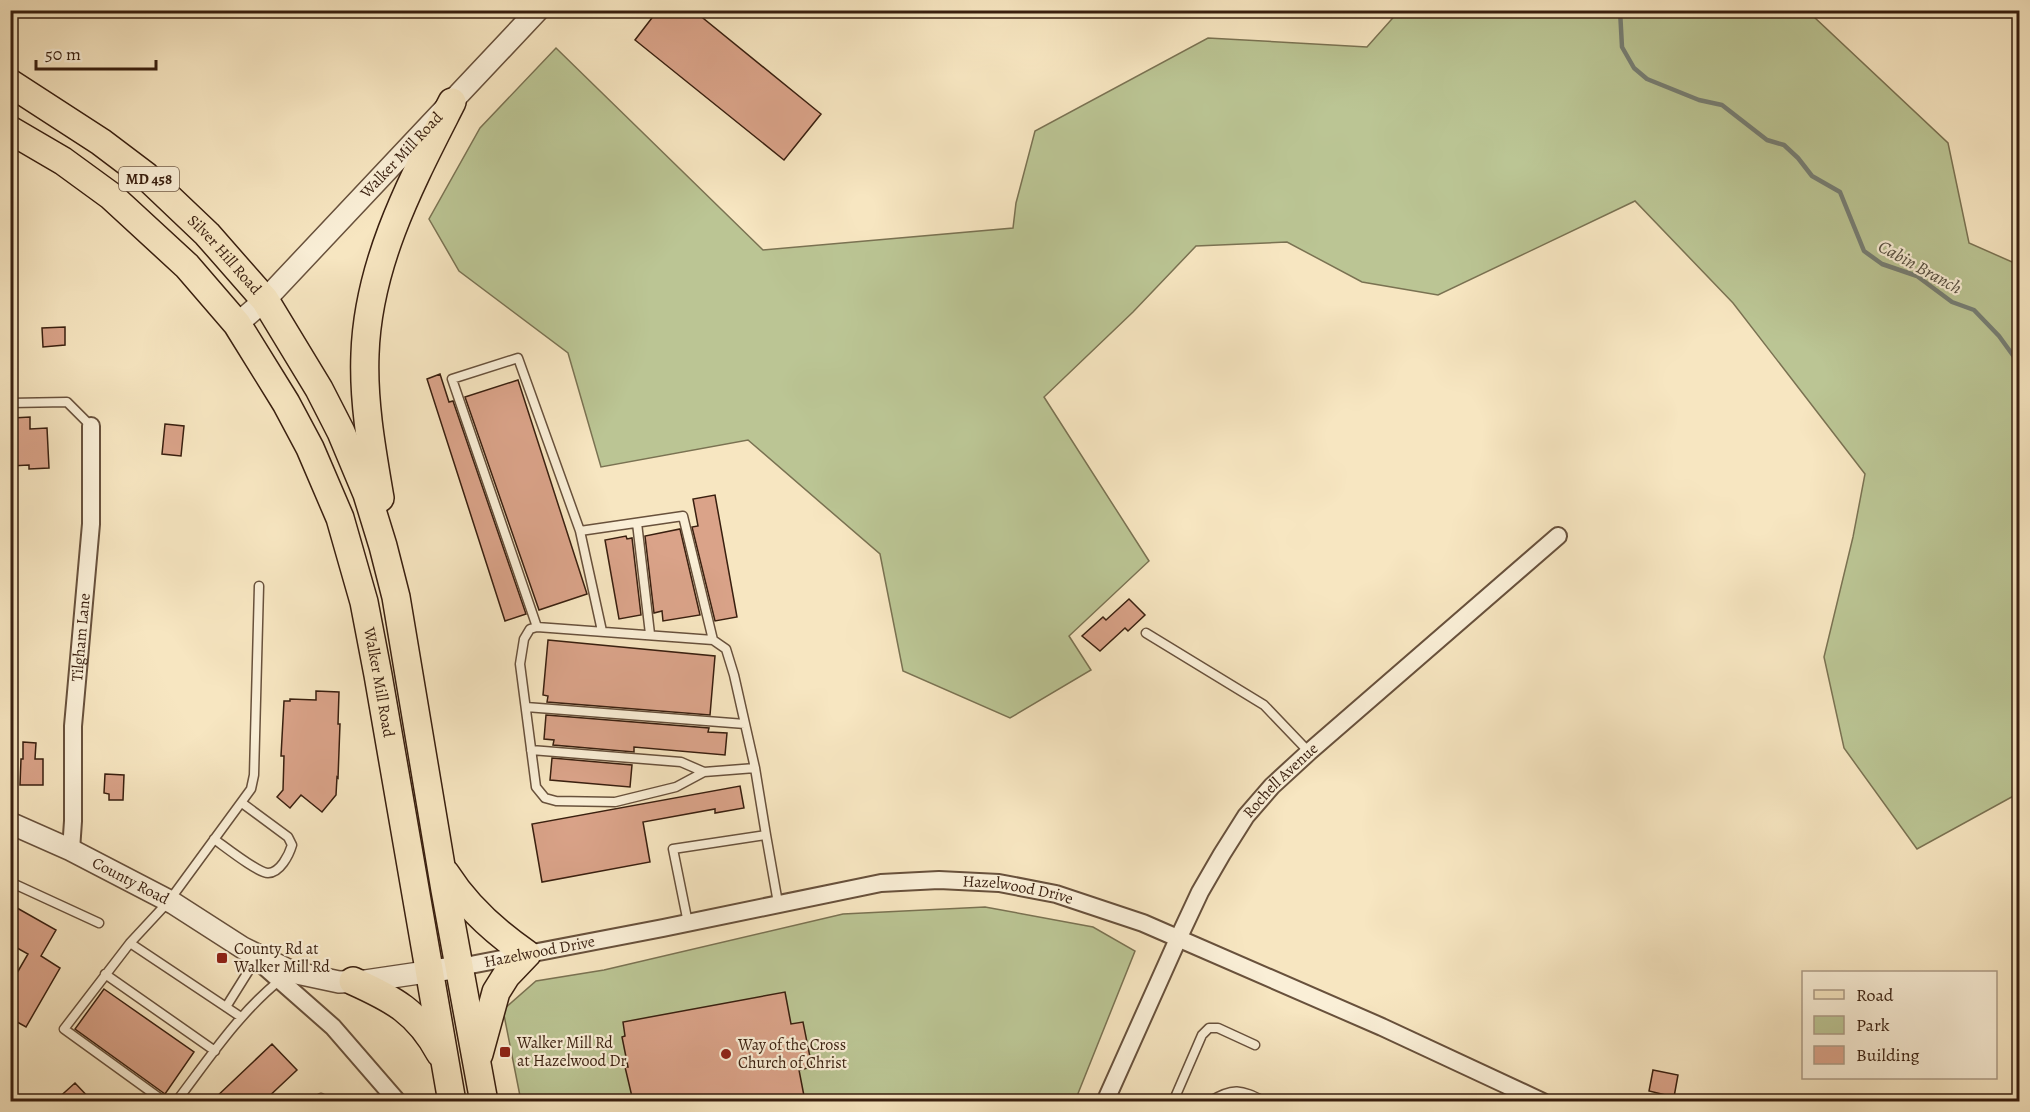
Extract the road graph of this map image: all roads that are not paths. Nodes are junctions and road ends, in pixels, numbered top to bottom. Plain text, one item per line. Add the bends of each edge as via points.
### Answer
1 (538, 10) edge
2 (10, 83) edge
3 (452, 102) junction
4 (10, 130) edge
5 (265, 300) junction
6 (237, 324) junction
7 (10, 403) edge
8 (91, 426) joint
9 (636, 523) junction
10 (580, 531) junction
11 (1558, 536) dead end
12 (259, 586) dead end
13 (396, 597) junction
14 (537, 627) junction
15 (602, 631) junction
16 (1146, 633) dead end
17 (650, 634) junction
18 (713, 640) junction
19 (526, 707) junction
20 (745, 724) junction
21 (531, 750) junction
22 (1309, 752) junction
23 (755, 768) junction
24 (704, 772) junction
25 (242, 804) junction
26 (10, 823) edge
27 (766, 835) junction
28 (214, 839) junction
29 (71, 850) junction
30 (442, 868) junction
31 (10, 882) edge
32 (169, 901) junction
33 (778, 903) junction
34 (99, 923) dead end
35 (688, 923) junction
36 (1178, 939) junction
37 (130, 943) junction
38 (250, 954) junction
39 (527, 954) junction
40 (460, 967) junction
41 (429, 972) junction
42 (105, 975) junction
43 (280, 980) junction
44 (352, 981) junction
45 (226, 1007) junction
46 (241, 1017) junction
47 (1255, 1045) dead end
48 (215, 1051) junction
49 (445, 1061) junction
50 (477, 1064) junction
51 (165, 1101) edge
52 (176, 1101) edge
53 (398, 1101) edge
54 (452, 1101) edge
55 (484, 1101) edge
56 (1105, 1101) edge
57 (1173, 1101) edge
58 (1209, 1101) edge
59 (1266, 1101) edge
60 (1543, 1101) edge

1 - 3 street, Walker Mill Road
2 - 5 main road, Silver Hill Road / MD 458 via 146,176 207,234
3 - 5 street, Walker Mill Road
3 - 13 main road via 395,219 374,293 365,353 369,429
4 - 6 main road, MD 458 via 63,161 111,196 187,266
5 - 6 street, Walker Mill Road
5 - 13 main road, Walker Mill Road via 341,432 367,494
6 - 41 main road, Walker Mill Road via 310,448 340,518 354,563 378,675
7 - 8 lane via 67,402
8 - 29 street, Tilgham Lane via 91,524 73,726
9 - 10 lane
9 - 17 lane
9 - 18 lane via 683,516
10 - 14 lane via 518,358 452,379
10 - 15 lane
11 - 22 street, Rochell Avenue
12 - 25 lane via 255,775
13 - 30 main road, Walker Mill Road
14 - 15 lane
14 - 19 lane via 530,629 524,639 520,664
15 - 17 lane
16 - 22 lane via 1264,705
17 - 18 lane
18 - 20 lane via 726,649
19 - 20 lane
19 - 21 lane
20 - 23 lane
21 - 24 lane via 681,762
21 - 24 lane via 536,787 545,798 556,801 615,802 676,787
22 - 36 street, Rochell Avenue via 1246,816 1211,873
23 - 24 lane
23 - 27 lane
25 - 28 lane
25 - 28 lane via 288,837 290,853 276,870 268,873
26 - 29 street, County Road
27 - 33 lane
27 - 35 lane via 673,849
28 - 32 lane
29 - 32 street, County Road
30 - 39 main road via 466,902 496,932
30 - 40 main road, Walker Mill Road
31 - 34 lane
32 - 37 lane
32 - 38 street, County Road
33 - 35 street, Hazelwood Drive
33 - 36 street, Hazelwood Drive via 881,883 969,880 1056,894
35 - 39 street, Hazelwood Drive
36 - 56 street, Rochell Avenue
36 - 60 street, Hazelwood Drive
37 - 42 lane
37 - 45 lane
38 - 43 street, County Road
38 - 44 street, County Road via 292,972
38 - 45 lane
39 - 40 street, Hazelwood Drive
39 - 50 main road via 496,992
40 - 41 street, County Road
40 - 50 main road, Walker Mill Road
41 - 44 street, County Road
41 - 49 main road, Walker Mill Road
42 - 48 lane
42 - 51 lane via 64,1029
43 - 46 lane
43 - 53 street, County Road via 333,1028
44 - 49 main road via 388,997 407,1011 431,1036
45 - 46 lane
46 - 48 lane
47 - 57 lane via 1218,1028 1209,1028 1202,1035
48 - 52 lane
49 - 54 main road, Walker Mill Road
50 - 55 main road, Walker Mill Road
58 - 59 lane via 1241,1090

